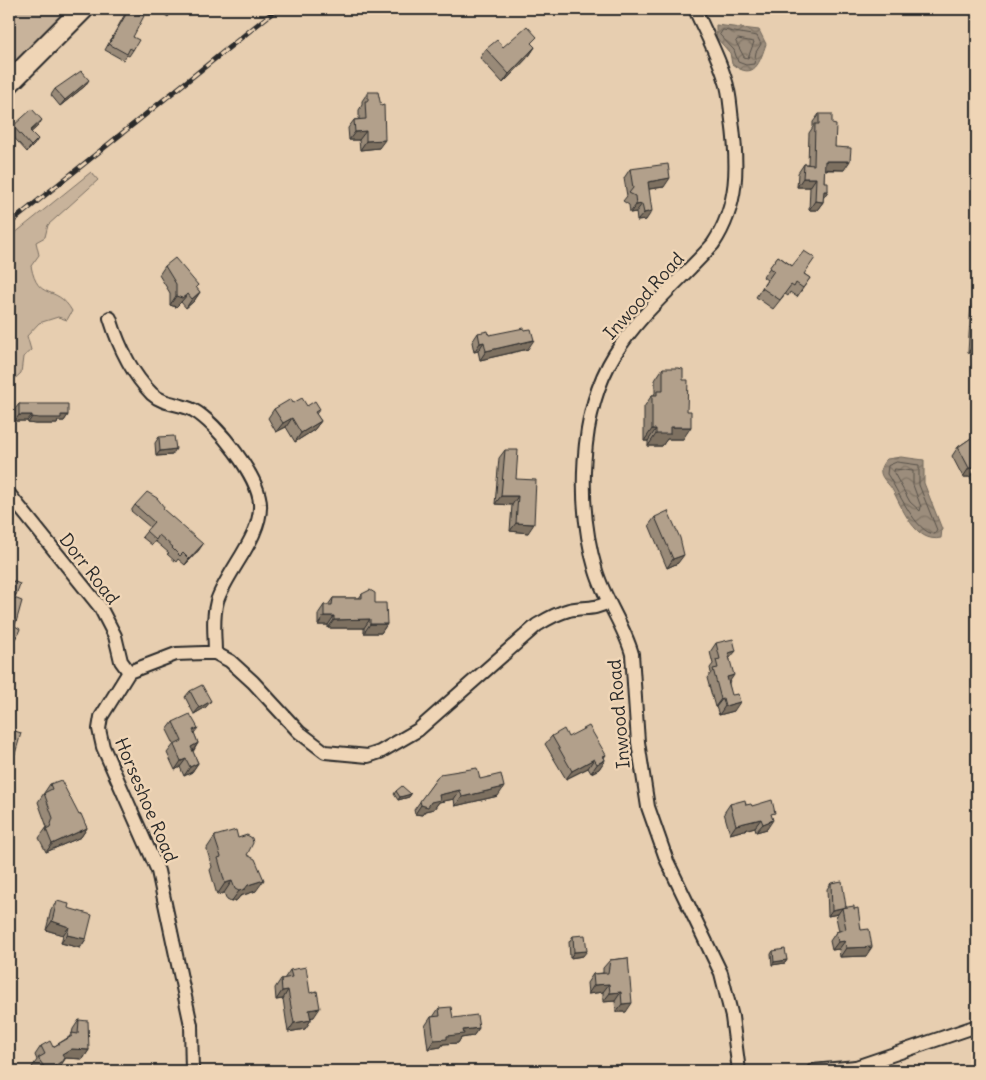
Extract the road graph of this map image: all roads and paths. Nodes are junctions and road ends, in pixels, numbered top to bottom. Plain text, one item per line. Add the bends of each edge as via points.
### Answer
1 (83, 9) edge
2 (695, 9) edge
3 (9, 83) edge
4 (110, 318) dead end
5 (9, 494) edge
6 (608, 602) junction
7 (215, 653) junction
8 (128, 672) junction
9 (977, 1026) edge
10 (856, 1069) edge
11 (192, 1071) edge
12 (739, 1071) edge
13 (813, 1071) edge

1 - 3 main road
2 - 6 street, Inwood Road via 722,68 729,95 736,161 735,194 723,229 713,244 617,350 592,413 584,466 585,512 590,550
4 - 7 street via 128,358 147,388 163,402 192,410 213,424 231,446 259,495 260,506 254,530 218,598 213,616
5 - 8 street, Dorr Road via 100,607
6 - 7 street via 598,608 553,615 537,625 418,730 395,745 368,756 325,752 312,744 253,682 230,661
6 - 12 street, Inwood Road via 632,654 638,742 648,808 671,869 721,973 732,1017
7 - 8 street via 176,654
8 - 11 street, Horseshoe Road via 106,705 99,729 103,747 158,871 191,1025
9 - 10 street
10 - 13 street

